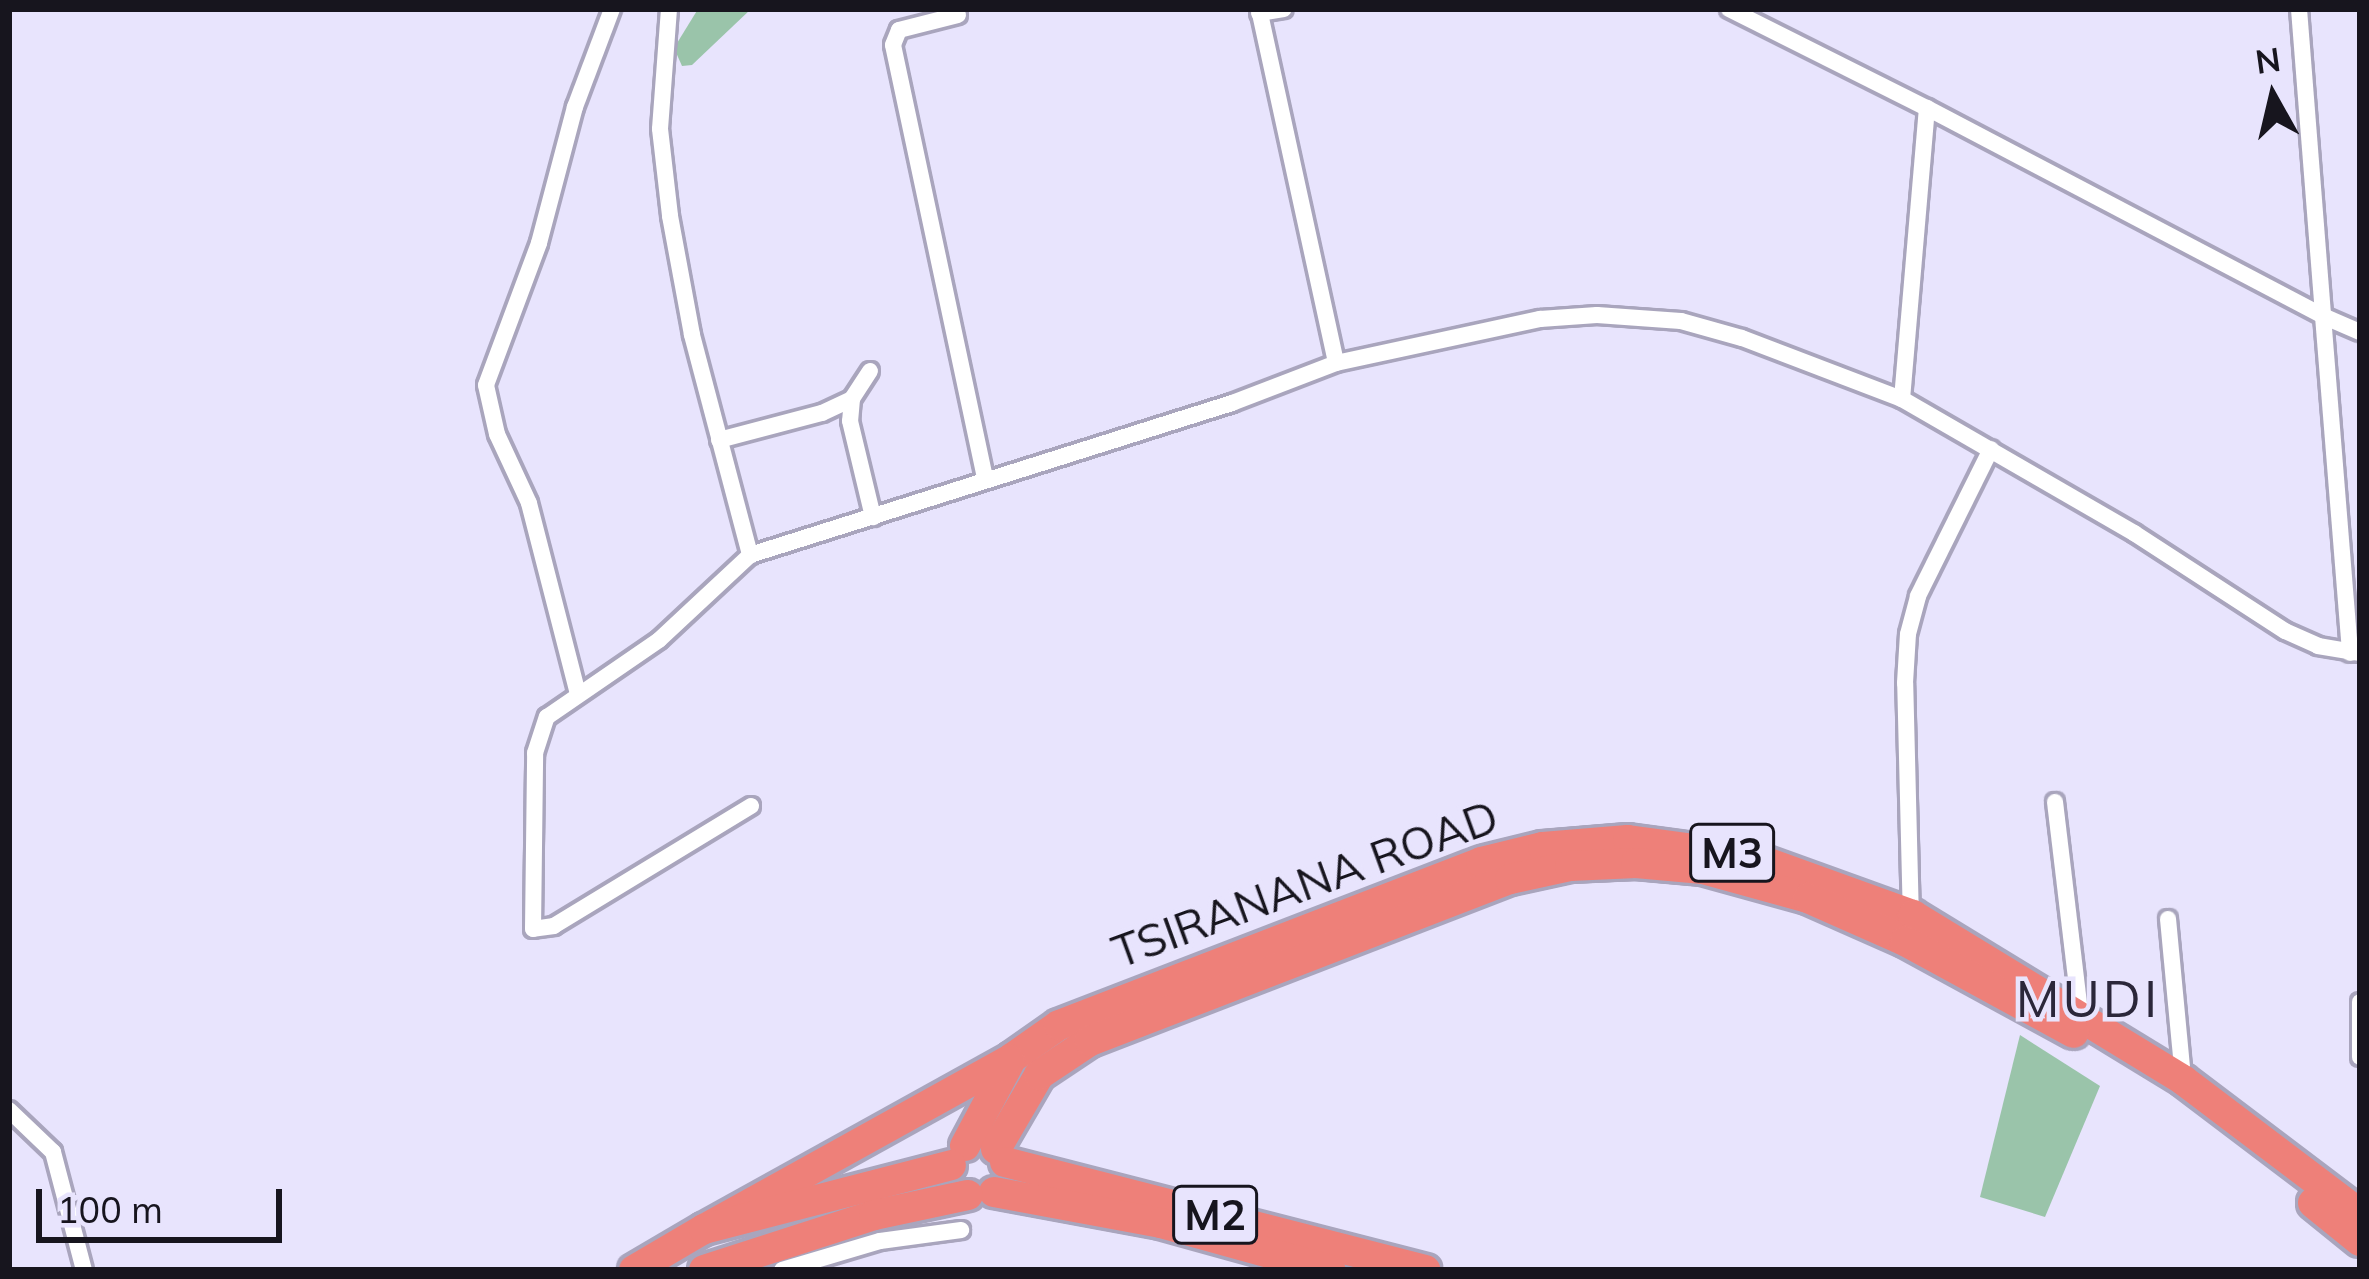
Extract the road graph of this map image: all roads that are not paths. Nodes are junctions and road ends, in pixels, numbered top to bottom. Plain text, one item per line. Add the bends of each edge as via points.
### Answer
1 (612, 9) edge
2 (669, 9) edge
3 (1284, 9) edge
4 (1729, 9) edge
5 (2299, 9) edge
6 (1259, 11) edge
7 (958, 15) dead end
8 (1927, 108) junction
9 (2323, 316) junction
10 (2360, 332) edge
11 (1336, 363) junction
12 (870, 371) dead end
13 (852, 399) junction
14 (1903, 400) junction
15 (718, 440) junction
16 (1991, 448) junction
17 (986, 477) junction
18 (873, 517) junction
19 (750, 554) junction
20 (2355, 653) edge
21 (578, 694) junction
22 (2055, 802) dead end
23 (751, 806) dead end
24 (2168, 919) dead end
25 (1909, 928) junction
26 (2360, 1002) edge
27 (2080, 1013) junction
28 (2360, 1057) edge
29 (1012, 1058) junction
30 (2183, 1080) junction
31 (9, 1110) edge
32 (958, 1156) junction
33 (991, 1174) junction
34 (2360, 1214) edge
35 (704, 1229) junction
36 (962, 1230) dead end
37 (2360, 1241) edge
38 (666, 1261) edge
39 (84, 1270) edge
40 (634, 1270) edge
41 (704, 1270) edge
42 (782, 1270) edge
43 (1330, 1270) edge
44 (1425, 1270) edge

1 - 21 street via 486,386 497,434 529,502
2 - 15 street via 662,160
3 - 6 street
4 - 8 street
5 - 9 street
6 - 11 street
7 - 17 street via 899,30 893,45
8 - 9 street
8 - 14 street
9 - 10 street
9 - 20 street
11 - 14 street via 1540,319 1642,316 1742,338
11 - 17 street
12 - 13 street
13 - 15 street
13 - 18 street via 850,440
14 - 16 street
15 - 19 street
16 - 20 street via 2284,631
16 - 25 street via 1918,596 1908,634
17 - 18 street
18 - 19 street
19 - 21 street via 659,640
21 - 23 street via 547,717 536,740 533,929 554,926
22 - 27 street
24 - 30 street
25 - 27 highway, TSIRANANA ROAD / M3
25 - 29 highway, TSIRANANA ROAD / M3 via 1791,869 1691,844 1543,847 1481,862 1111,1003 1059,1025
25 - 33 highway, TSIRANANA ROAD / M3 via 1703,869 1592,865 1510,879 1090,1041 1039,1076
25 - 37 highway, TSIRANANA ROAD / M3 via 2181,1100
26 - 28 street
27 - 30 highway, TSIRANANA ROAD / M3
29 - 32 highway, TSIRANANA ROAD / M3
29 - 35 highway
30 - 34 highway, TSIRANANA ROAD / M3
31 - 39 street via 53,1152
32 - 33 highway, M2 via 980,1143
32 - 33 highway via 955,1183
32 - 35 highway, M2
33 - 41 highway, M2
33 - 43 highway, M2
33 - 44 highway, M2
35 - 38 highway, M2
36 - 42 street via 880,1241
38 - 40 highway, M2

